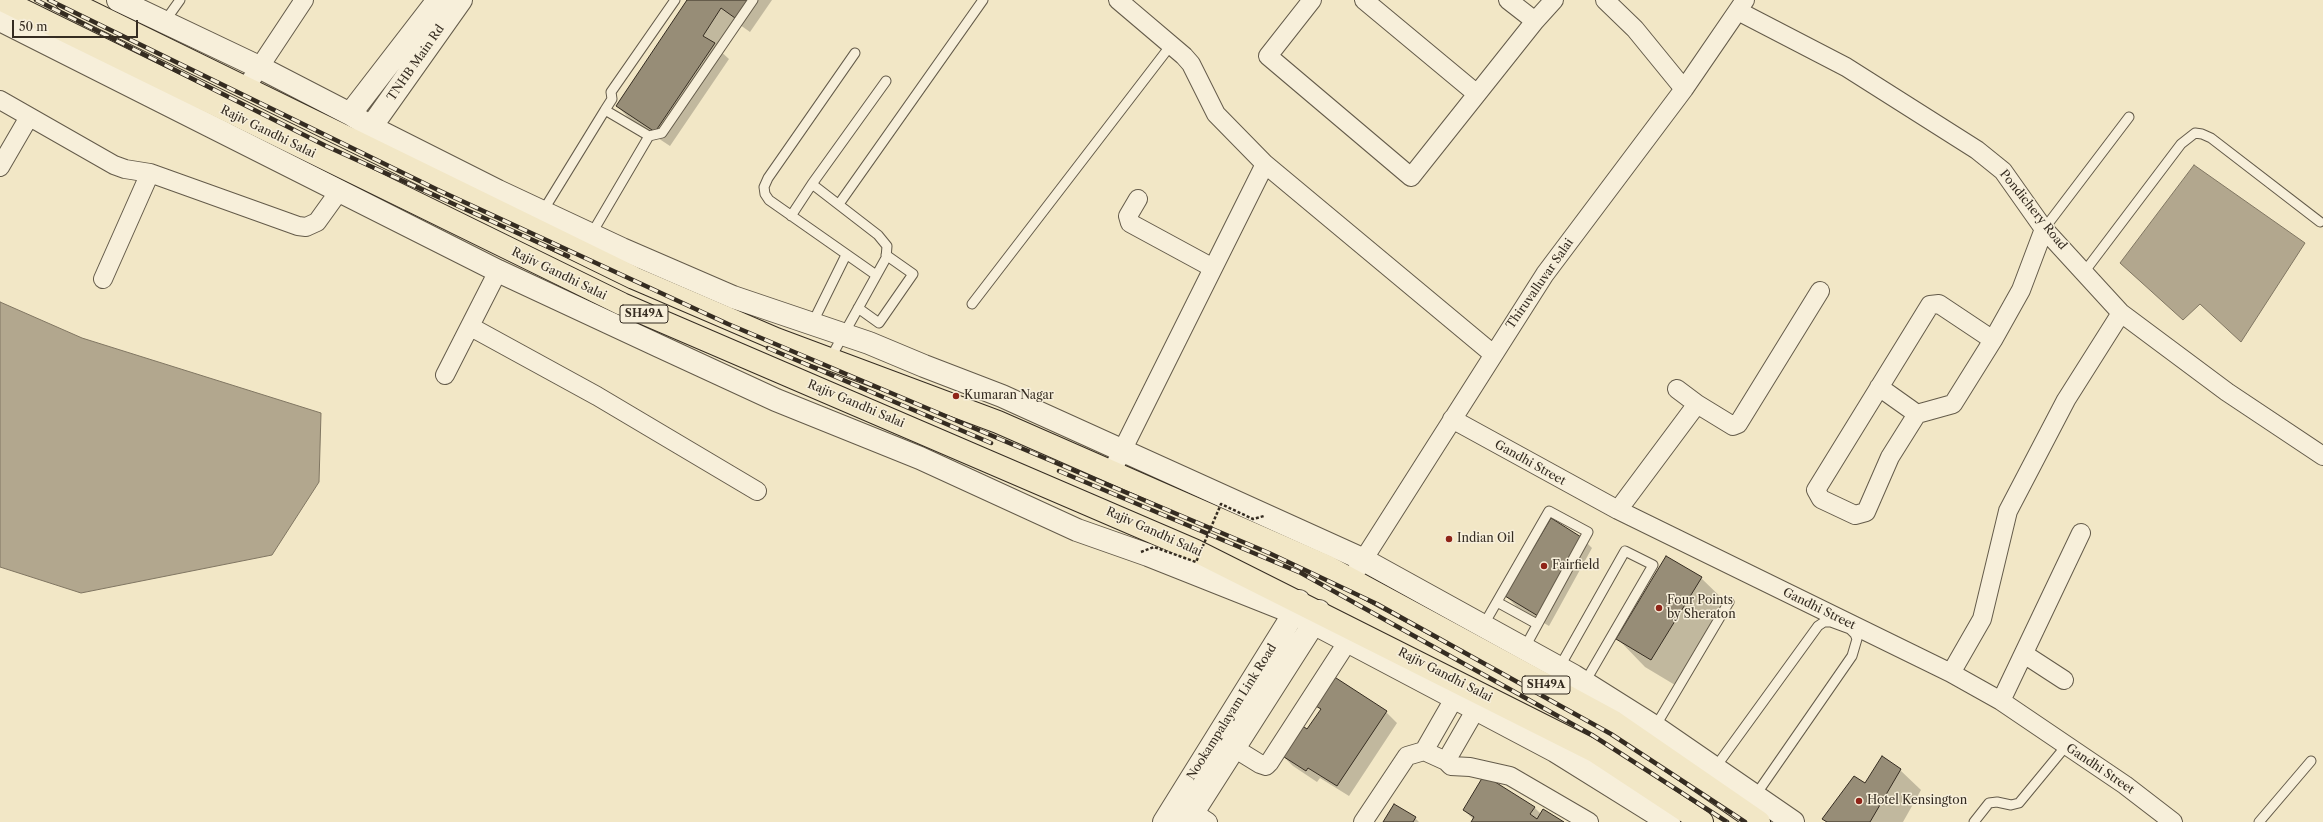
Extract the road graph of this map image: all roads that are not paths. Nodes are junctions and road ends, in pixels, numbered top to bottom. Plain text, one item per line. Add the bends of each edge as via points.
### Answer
1 (2, 0) edge
2 (66, 0) edge
3 (118, 0) edge
4 (180, 0) edge
5 (304, 0) edge
6 (438, 0) edge
7 (461, 0) edge
8 (675, 0) edge
9 (753, 0) edge
10 (983, 0) edge
11 (1118, 0) edge
12 (1312, 0) edge
13 (1364, 0) edge
14 (1508, 0) edge
15 (1554, 0) edge
16 (1605, 0) edge
17 (1741, 6) edge
18 (0, 20) edge
19 (165, 21) junction
20 (1535, 21) junction
21 (1171, 45) junction
22 (855, 53) dead end
23 (259, 67) junction
24 (886, 81) dead end
25 (245, 89) junction
26 (1684, 89) junction
27 (1477, 94) junction
28 (0, 100) edge
29 (605, 110) junction
30 (350, 114) junction
31 (30, 117) junction
32 (2129, 118) dead end
33 (371, 127) junction
34 (649, 136) junction
35 (1265, 164) junction
36 (0, 167) edge
37 (150, 173) junction
38 (812, 184) junction
39 (340, 190) junction
40 (1138, 199) dead end
41 (839, 204) junction
42 (543, 211) junction
43 (791, 216) junction
44 (2320, 222) dead end
45 (2044, 229) junction
46 (592, 233) junction
47 (886, 255) junction
48 (846, 256) junction
49 (1213, 268) junction
50 (498, 270) junction
51 (2085, 271) junction
52 (876, 275) junction
53 (103, 279) dead end
54 (1820, 291) dead end
55 (972, 304) dead end
56 (702, 307) junction
57 (858, 308) junction
58 (2122, 313) junction
59 (812, 324) junction
60 (471, 327) junction
61 (691, 334) junction
62 (843, 335) junction
63 (1993, 340) junction
64 (1494, 354) junction
65 (830, 359) junction
66 (445, 375) dead end
67 (1880, 387) junction
68 (1677, 389) dead end
69 (1697, 404) junction
70 (1917, 414) junction
71 (1452, 419) junction
72 (1121, 451) junction
73 (2323, 456) edge
74 (1111, 473) junction
75 (757, 491) dead end
76 (1618, 510) junction
77 (2081, 533) dead end
78 (1362, 559) junction
79 (1351, 579) junction
80 (1497, 602) junction
81 (1729, 602) dead end
82 (1296, 607) junction
83 (1316, 617) junction
84 (1537, 624) junction
85 (1483, 627) junction
86 (1348, 641) junction
87 (1524, 649) junction
88 (2024, 654) junction
89 (1559, 668) junction
90 (1950, 673) junction
91 (2064, 680) dead end
92 (1585, 682) junction
93 (1455, 698) junction
94 (2001, 701) junction
95 (1476, 709) junction
96 (1655, 727) junction
97 (2066, 746) junction
98 (1234, 748) junction
99 (1424, 751) junction
100 (1446, 761) junction
101 (2311, 761) dead end
102 (1715, 768) junction
103 (1755, 796) junction
104 (1196, 819) edge
105 (1164, 822) edge
106 (1363, 822) edge
107 (1589, 822) edge
108 (1669, 822) edge
109 (1702, 822) edge
110 (1759, 822) edge
111 (1793, 822) edge
112 (1974, 822) edge
113 (2173, 822) edge
114 (2259, 822) edge

1 - 61 main road, Rajiv Gandhi Salai / SH49A via 608,298
2 - 25 main road, SH49A
3 - 19 street
4 - 19 lane
5 - 23 street
6 - 30 street, TNHB Main Rd
7 - 33 street, TNHB Main Rd
8 - 29 lane via 611,92 612,99
9 - 34 lane via 662,133
10 - 41 lane
11 - 21 street
12 - 27 street via 1268,56 1411,177
13 - 27 street
14 - 20 street
15 - 20 street
16 - 26 street via 1635,30
17 - 26 street, Thiruvalluvar Salai
17 - 45 street, Pondichery Road via 1846,67 1977,150 2003,171
18 - 39 street via 239,142
19 - 23 street
20 - 27 street
21 - 35 street via 1191,64 1216,114
21 - 55 lane
22 - 43 lane via 764,187 769,200
23 - 25 street
23 - 30 street
24 - 38 lane
25 - 56 main road, SH49A via 634,278
26 - 64 street, Thiruvalluvar Salai via 1545,274
28 - 31 street
29 - 34 lane
29 - 42 lane
30 - 33 street
31 - 36 street
31 - 37 street via 114,165
32 - 45 lane
33 - 42 street
34 - 46 lane
35 - 49 street
35 - 64 street
37 - 39 street via 306,227 317,222
37 - 53 street
38 - 41 lane
38 - 43 lane
39 - 50 street
40 - 49 street via 1128,216 1130,223
41 - 47 lane via 884,241 887,246
42 - 46 street
43 - 48 lane
44 - 51 lane via 2211,138 2195,133 2181,144
45 - 51 street, Pondichery Road
45 - 63 street via 2021,290
46 - 59 street via 734,298
47 - 52 lane
47 - 57 lane via 913,274 879,323
48 - 52 lane
48 - 59 lane
49 - 72 street
50 - 60 street
50 - 82 street via 776,400 920,458 1077,530
51 - 58 street, Pondichery Road
52 - 57 lane
54 - 69 street via 1738,424 1733,426
56 - 61 main road
56 - 65 main road, SH49A
57 - 62 lane
58 - 73 street, Pondichery Road via 2227,392
58 - 90 street via 2066,400 2008,511 1982,619
59 - 62 street
60 - 66 street
60 - 75 street via 596,396
61 - 82 main road, Rajiv Gandhi Salai / SH49A via 1194,550
62 - 65 lane
62 - 72 street via 1002,396
63 - 67 street via 1939,304 1930,305
63 - 70 street via 1953,404
64 - 71 street, Thiruvalluvar Salai
65 - 74 main road, SH49A via 998,422
67 - 70 street
67 - 70 street via 1816,490 1821,499 1855,515 1866,512 1890,457
68 - 69 street
69 - 76 street
71 - 76 street, Gandhi Street
71 - 78 street, Thiruvalluvar Salai
72 - 74 street
72 - 78 street
74 - 79 main road, SH49A
76 - 90 street, Gandhi Street
77 - 88 street
78 - 79 street, Thiruvalluvar Salai
78 - 85 street
79 - 110 main road, SH49A via 1614,722
80 - 84 lane
80 - 84 lane via 1549,511 1588,532
80 - 85 lane
81 - 96 lane
82 - 83 main road, Rajiv Gandhi Salai / SH49A
82 - 105 street, Nookampalayam Link Road
83 - 86 street
83 - 98 street, Nookampalayam Link Road
83 - 109 main road, Rajiv Gandhi Salai / SH49A via 1596,752
84 - 87 lane
85 - 87 street
86 - 93 street
86 - 98 street via 1270,763 1266,766 1260,764
87 - 89 street
88 - 91 street
88 - 94 street
89 - 92 street
89 - 92 lane via 1626,551 1654,565
90 - 94 street, Gandhi Street
92 - 96 street
93 - 95 street
93 - 99 street
94 - 97 street, Gandhi Street
95 - 100 street
95 - 108 street via 1555,751
96 - 102 street
97 - 112 lane via 2019,803 1989,803
97 - 113 street, Gandhi Street via 2125,785
98 - 104 street, Nookampalayam Link Road
99 - 100 street
99 - 106 street via 1407,756
100 - 107 street via 1451,766 1470,767 1510,776
101 - 114 lane
102 - 103 street
102 - 103 lane via 1818,626 1824,622 1831,622 1850,629 1857,640 1852,656
103 - 111 street

